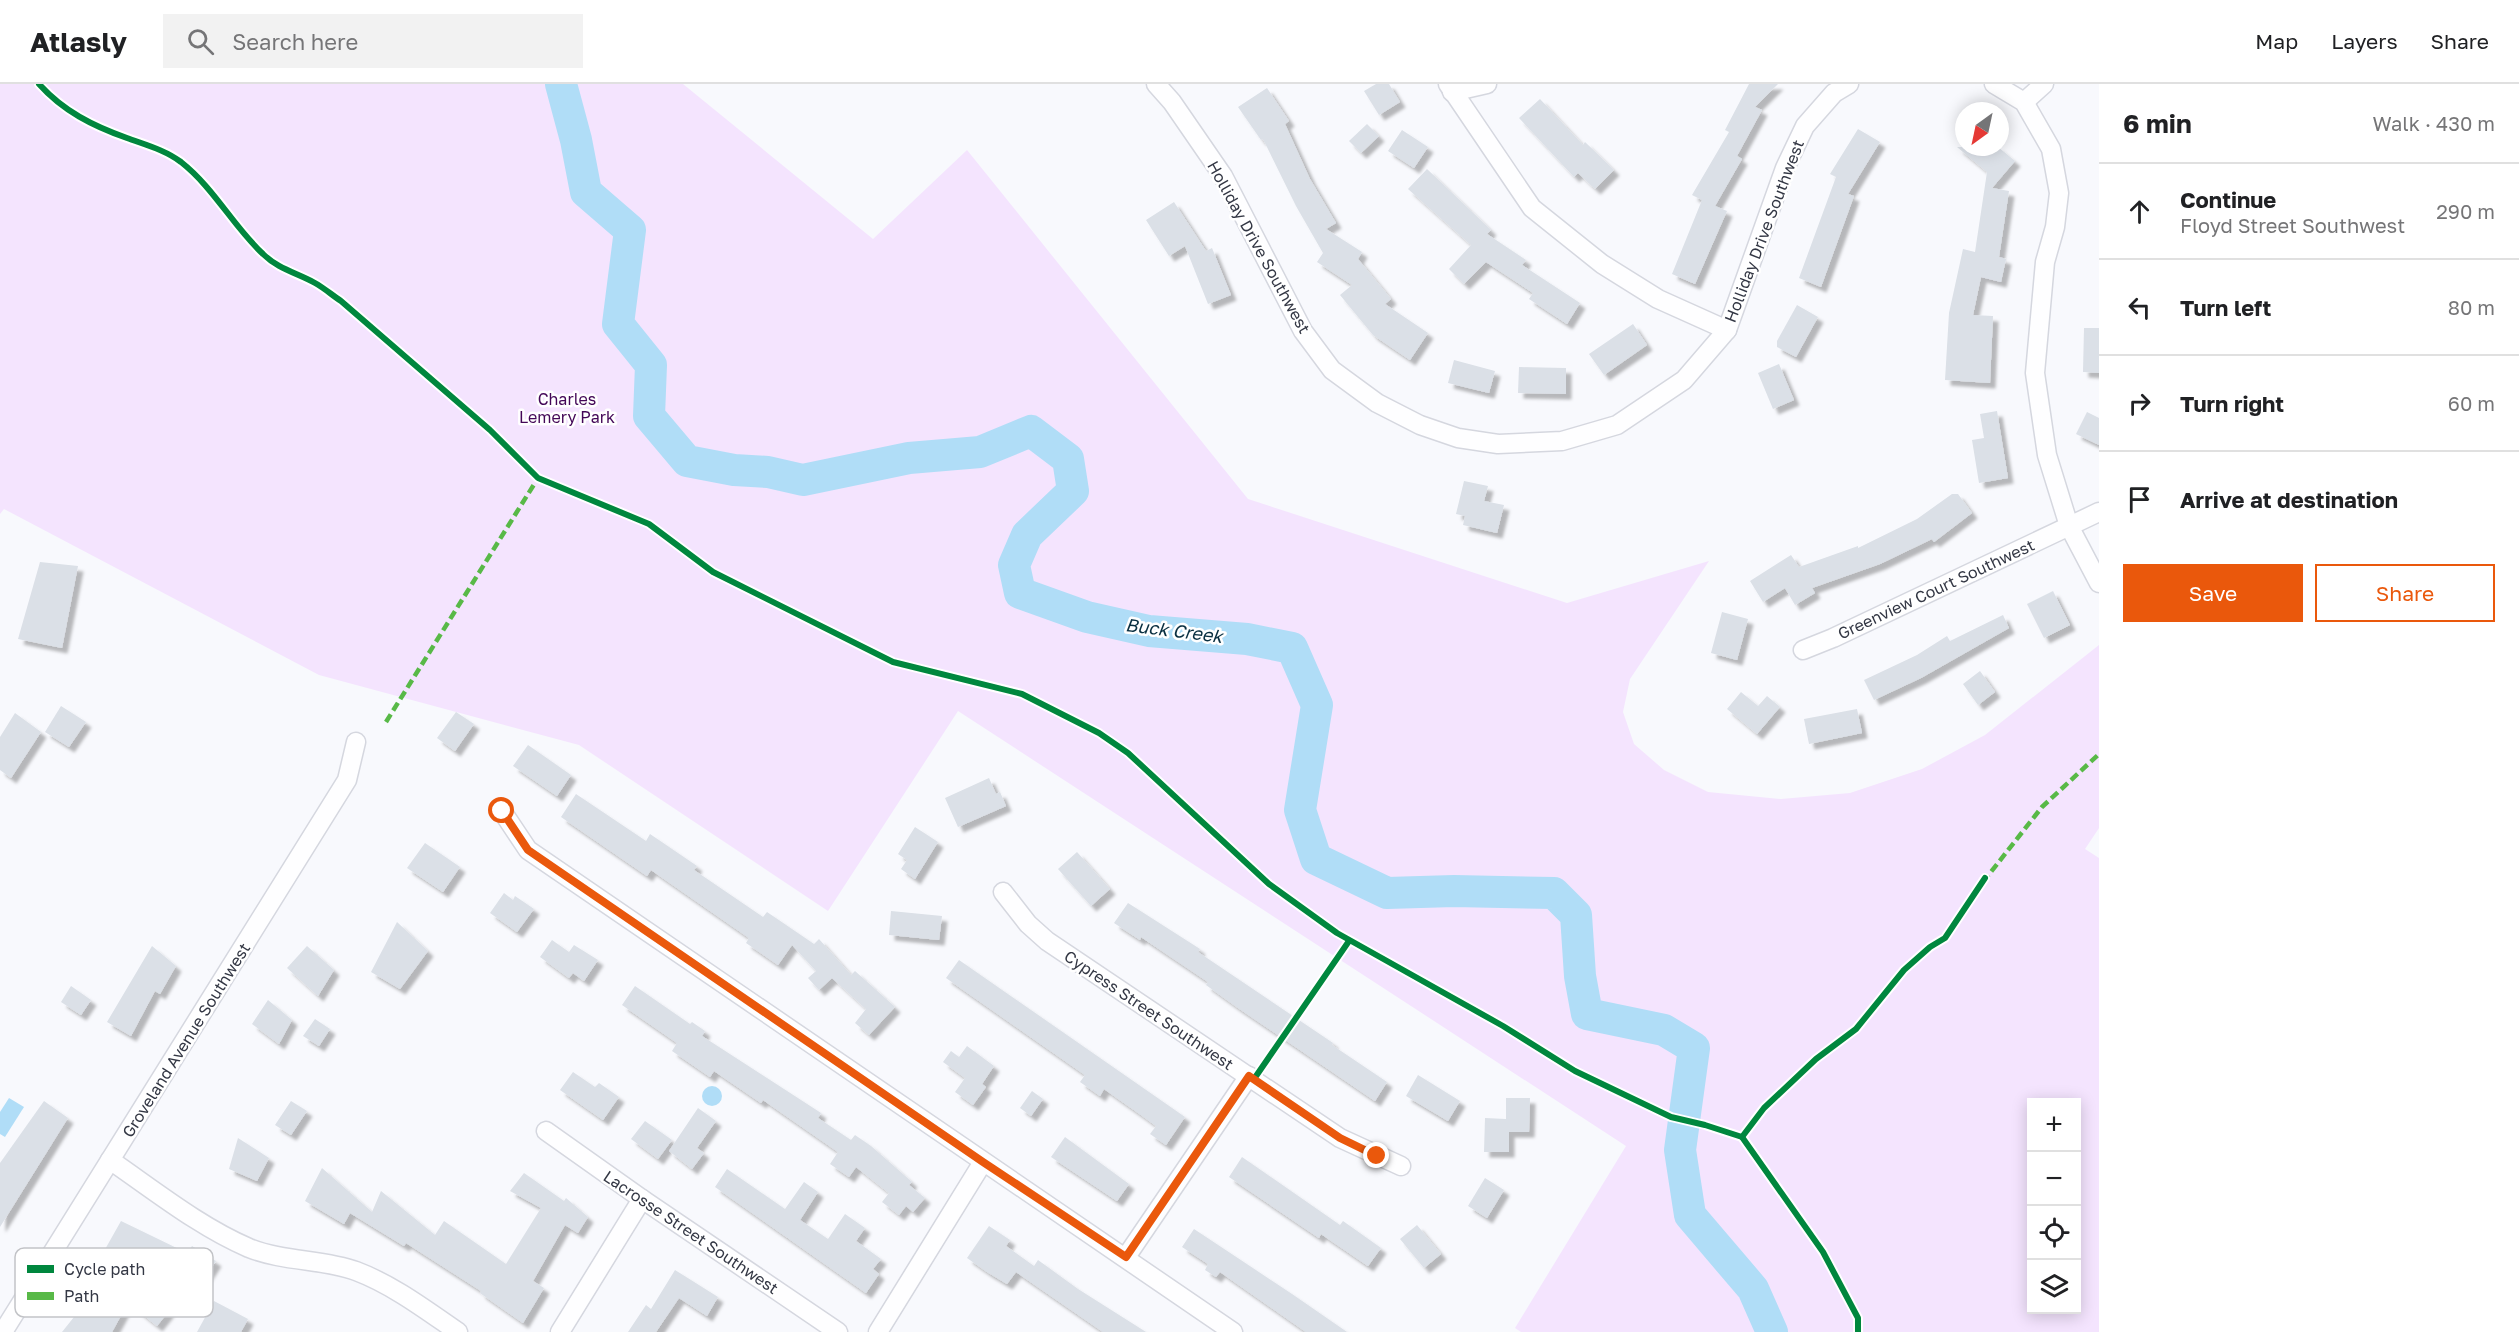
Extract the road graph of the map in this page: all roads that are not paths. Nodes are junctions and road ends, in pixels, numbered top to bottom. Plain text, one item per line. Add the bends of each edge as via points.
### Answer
1 (1156, 84) edge
2 (1488, 84) edge
3 (1849, 84) edge
4 (1994, 84) edge
5 (2044, 84) edge
6 (1450, 88) edge
7 (2024, 102) junction
8 (1727, 330) junction
9 (2099, 512) edge
10 (2068, 526) junction
11 (2099, 583) edge
12 (1803, 650) dead end
13 (357, 742) dead end
14 (502, 811) dead end
15 (1003, 892) dead end
16 (1249, 1076) junction
17 (546, 1131) dead end
18 (110, 1160) junction
19 (983, 1162) junction
20 (1401, 1166) dead end
21 (642, 1199) junction
22 (55, 1248) edge
23 (1126, 1257) junction
24 (15, 1313) edge
25 (3, 1332) edge
26 (458, 1332) edge
27 (560, 1332) edge
28 (838, 1332) edge
29 (878, 1332) edge
30 (1233, 1332) edge

1 - 8 street, Holliday Drive Southwest via 1223,176 1303,331 1332,370 1377,402 1420,425 1458,438 1498,444 1562,441 1617,425 1684,381
2 - 6 street
3 - 8 street, Holliday Drive Southwest via 1834,93 1805,126 1785,168
4 - 7 street
5 - 7 street
6 - 8 street via 1532,208 1602,264 1658,299
7 - 10 street via 2051,149 2059,193 2055,227 2044,262 2035,373 2047,455
9 - 10 street, Greenview Court Southwest
10 - 11 street
10 - 12 street, Greenview Court Southwest
13 - 18 street, Groveland Avenue Southwest via 347,780
14 - 19 street via 528,850
15 - 16 street, Cypress Street Southwest via 1047,941
16 - 20 street, Cypress Street Southwest via 1340,1138
16 - 23 street
17 - 21 street, Lacrosse Street Southwest
18 - 22 street, Groveland Avenue Southwest
18 - 26 street via 219,1234 276,1257 355,1270 390,1287
19 - 23 street
19 - 29 street
21 - 27 street
21 - 28 street, Lacrosse Street Southwest
23 - 30 street
24 - 25 street, Groveland Avenue Southwest

